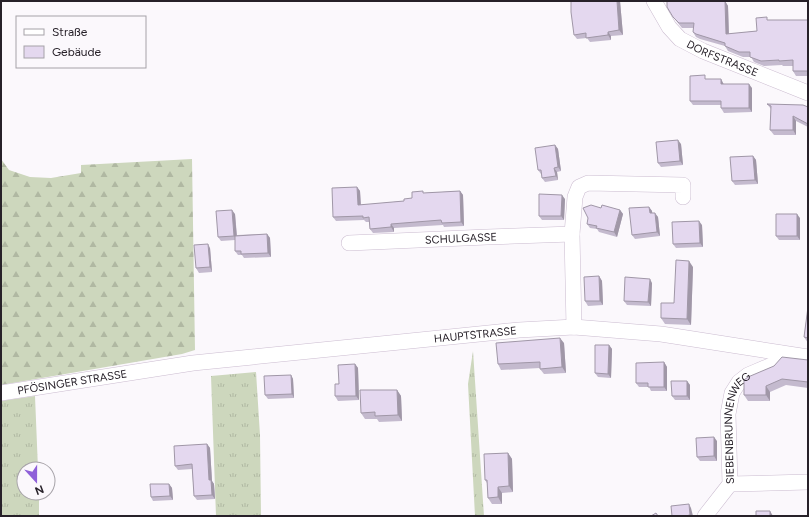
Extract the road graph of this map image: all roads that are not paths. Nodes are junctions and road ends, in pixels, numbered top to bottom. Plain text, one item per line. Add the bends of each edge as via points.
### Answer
1 (654, 1) edge
2 (808, 93) edge
3 (683, 197) dead end
4 (572, 234) junction
5 (349, 243) dead end
6 (574, 327) junction
7 (780, 353) junction
8 (808, 357) edge
9 (143, 372) joint
10 (1, 393) edge
11 (808, 482) edge
12 (730, 484) junction
13 (705, 516) edge

1 - 2 street, DORFSTRASSE via 668,27 680,39
3 - 4 street via 683,184 588,183 579,187 575,197
4 - 5 street, SCHULGASSE
4 - 6 street
6 - 7 street, HAUPTSTRASSE via 661,334
6 - 9 street, HAUPTSTRASSE via 519,330 194,363
7 - 8 street, HAUPTSTRASSE
7 - 12 street, SIEBENBRUNNENWEG via 774,364 748,375 739,382 732,393 728,414
9 - 10 street, PFÖSINGER STRASSE
11 - 12 street
12 - 13 street, SIEBENBRUNNENWEG

